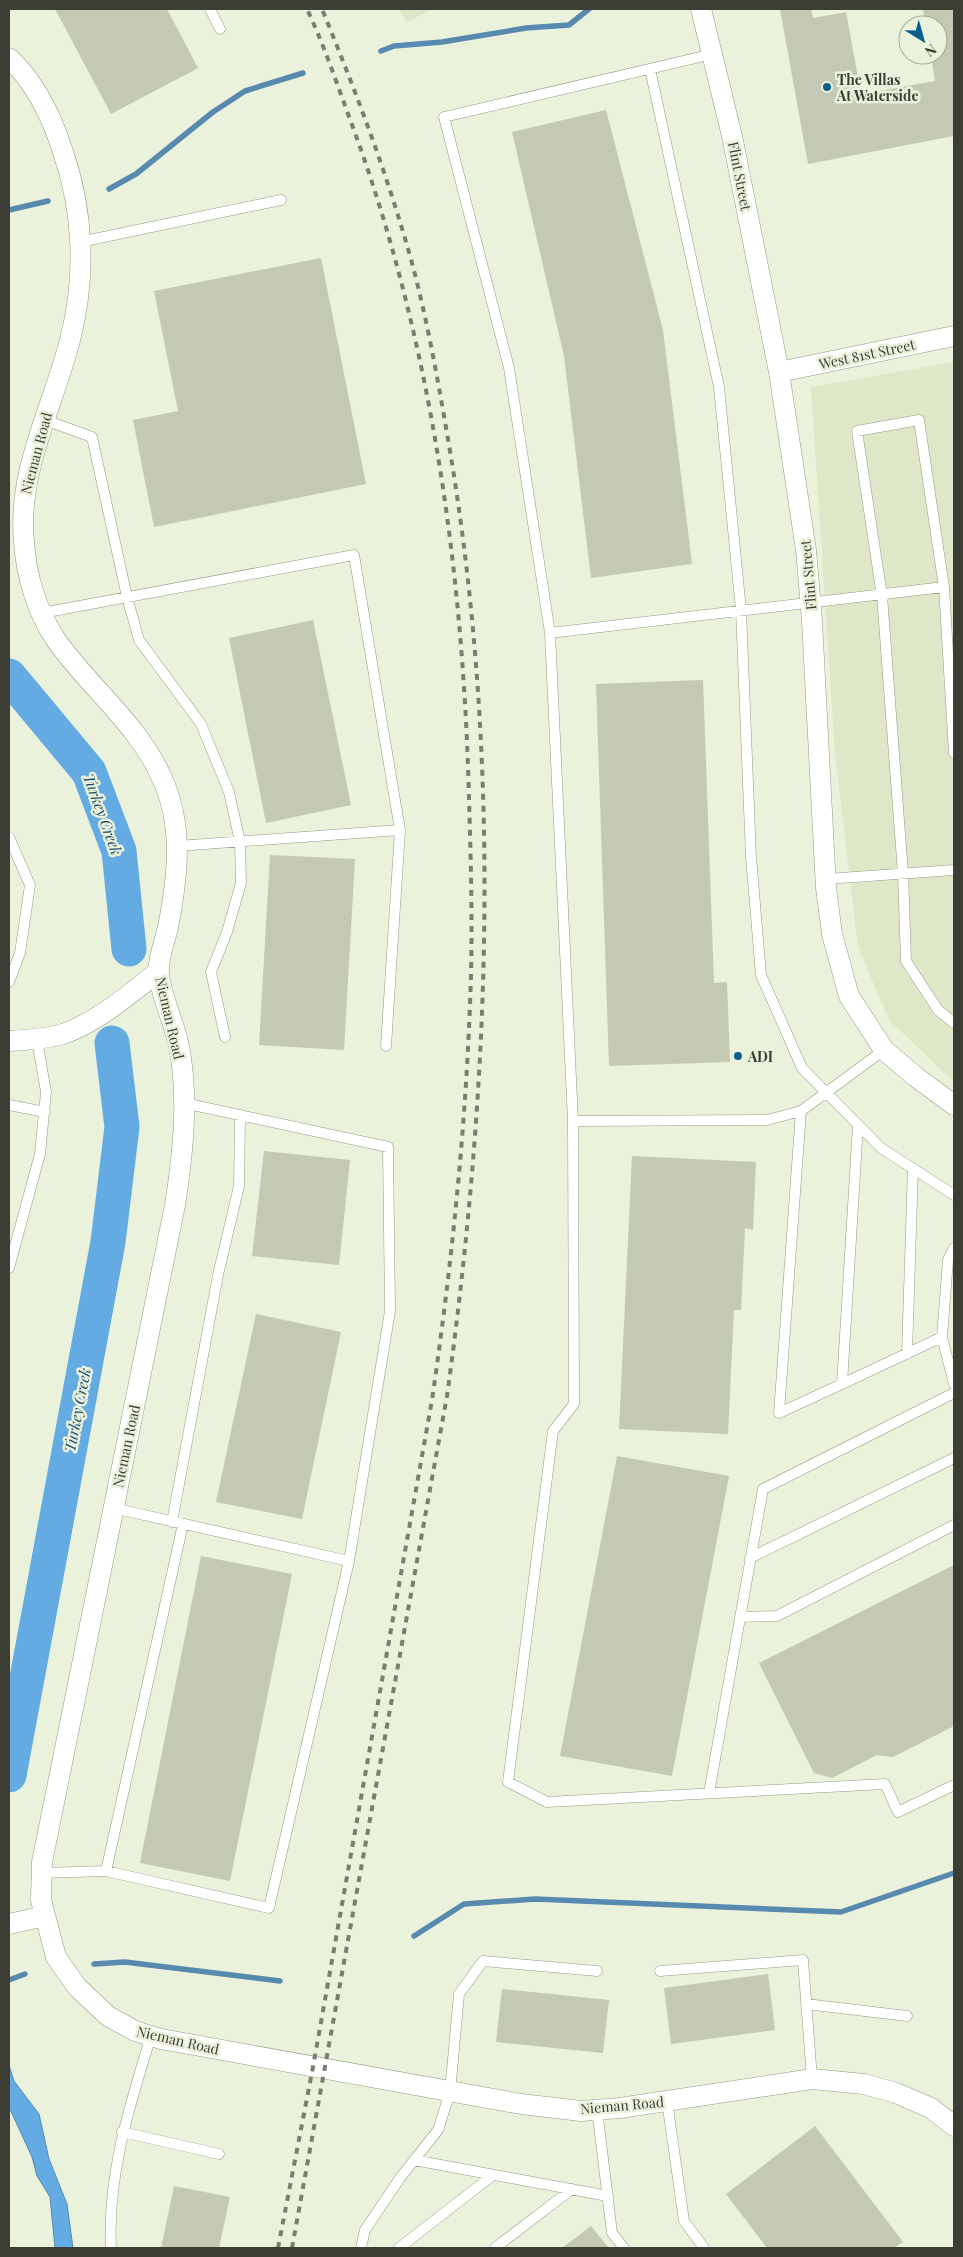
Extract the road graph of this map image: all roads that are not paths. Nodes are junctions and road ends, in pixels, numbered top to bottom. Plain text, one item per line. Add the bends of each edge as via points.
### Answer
1 (210, 9) edge
2 (701, 9) edge
3 (220, 29) dead end
4 (713, 54) junction
5 (9, 58) edge
6 (650, 69) junction
7 (281, 200) dead end
8 (80, 242) junction
9 (954, 336) edge
10 (779, 372) junction
11 (45, 420) junction
12 (944, 588) junction
13 (882, 596) junction
14 (127, 597) junction
15 (810, 602) junction
16 (741, 610) junction
17 (42, 613) junction
18 (550, 633) junction
19 (954, 753) edge
20 (400, 830) junction
21 (9, 837) edge
22 (240, 842) junction
23 (177, 846) junction
24 (954, 870) edge
25 (903, 873) junction
26 (826, 879) junction
27 (158, 972) junction
28 (9, 982) edge
29 (954, 1023) edge
30 (225, 1037) dead end
31 (9, 1040) edge
32 (37, 1040) junction
33 (386, 1046) dead end
34 (884, 1050) junction
35 (826, 1093) junction
36 (184, 1103) junction
37 (9, 1105) edge
38 (954, 1105) edge
39 (801, 1111) junction
40 (45, 1112) junction
41 (240, 1115) junction
42 (573, 1121) junction
43 (858, 1125) junction
44 (913, 1168) junction
45 (954, 1195) edge
46 (954, 1248) edge
47 (9, 1268) edge
48 (942, 1337) junction
49 (907, 1354) junction
50 (842, 1384) junction
51 (954, 1384) edge
52 (954, 1393) edge
53 (954, 1458) edge
54 (113, 1508) junction
55 (172, 1522) junction
56 (183, 1524) junction
57 (954, 1525) edge
58 (750, 1558) junction
59 (349, 1561) junction
60 (740, 1617) junction
61 (954, 1784) edge
62 (709, 1793) junction
63 (106, 1871) junction
64 (42, 1873) junction
65 (45, 1916) junction
66 (9, 1924) edge
67 (597, 1971) dead end
68 (660, 1971) dead end
69 (806, 2004) junction
70 (907, 2016) dead end
71 (150, 2036) junction
72 (812, 2079) junction
73 (450, 2092) junction
74 (667, 2101) junction
75 (597, 2110) junction
76 (954, 2126) edge
77 (122, 2132) junction
78 (219, 2154) dead end
79 (414, 2160) junction
80 (493, 2175) junction
81 (572, 2190) junction
82 (608, 2196) junction
83 (111, 2248) edge
84 (360, 2248) edge
85 (399, 2248) edge
86 (495, 2248) edge
87 (624, 2248) edge
88 (704, 2248) edge

1 - 3 lane
2 - 4 street, Flint Street
4 - 6 lane
4 - 10 street, Flint Street
5 - 8 street, Nieman Road via 38,94 57,133 73,181
6 - 16 lane via 719,387
6 - 18 lane via 444,117 509,368
7 - 8 lane
8 - 11 street, Nieman Road via 78,306
9 - 10 street, West 81st Street
10 - 15 street, Flint Street via 806,550
11 - 14 lane via 92,437
11 - 17 street, Nieman Road via 26,477 22,508 30,580
12 - 13 lane
12 - 13 lane via 919,420 857,431
12 - 19 lane
13 - 15 lane
13 - 25 lane
14 - 17 lane
14 - 20 lane via 354,555
14 - 22 lane via 139,640 200,724 229,792
15 - 16 lane
15 - 26 street, Flint Street
16 - 18 lane
16 - 35 lane via 751,857 760,975 802,1068
17 - 23 street, Nieman Road via 56,639 155,763 174,817
18 - 42 lane
20 - 22 lane
20 - 33 lane
21 - 28 lane via 30,885 20,953
22 - 23 lane
22 - 30 lane via 241,883 211,972
23 - 27 street, Nieman Road via 174,894
24 - 25 lane
25 - 26 lane
25 - 29 lane via 906,961 938,1010
26 - 34 street, Flint Street via 832,934 849,996
27 - 32 street via 94,1019 64,1034
27 - 36 street, Nieman Road via 179,1047
31 - 32 street
32 - 40 lane via 46,1092
34 - 35 lane
34 - 38 street, Flint Street
35 - 39 lane
35 - 43 lane
36 - 41 lane
36 - 54 street, Nieman Road via 175,1205
37 - 40 lane
39 - 42 lane via 767,1120
39 - 50 lane via 780,1413
40 - 47 lane via 40,1154
41 - 55 lane via 239,1186 218,1275
41 - 59 lane via 388,1147 390,1311
42 - 62 lane via 574,1404 553,1431 508,1782 547,1802
43 - 44 lane via 881,1148
43 - 50 lane
44 - 45 lane
44 - 49 lane
46 - 48 lane via 948,1260
48 - 49 lane
48 - 51 lane
49 - 50 lane
52 - 58 lane via 763,1489
53 - 58 lane
54 - 55 lane
54 - 64 street, Nieman Road
55 - 56 lane
56 - 59 lane
56 - 63 lane
57 - 60 lane via 777,1616
58 - 60 lane
59 - 63 lane via 269,1908
60 - 62 lane
61 - 62 lane via 898,1812 885,1784
63 - 64 lane
64 - 65 street, Nieman Road via 41,1900
65 - 66 street
65 - 71 street, Nieman Road via 56,1957 77,1987 108,2016
67 - 73 lane via 483,1961 459,1994
68 - 69 lane via 803,1960
69 - 70 lane
69 - 72 lane
71 - 73 street, Nieman Road
71 - 77 lane
72 - 74 street, Nieman Road
72 - 76 street, Nieman Road via 864,2084 896,2094 931,2108
73 - 75 street, Nieman Road via 520,2104
73 - 79 lane via 438,2130
74 - 75 street, Nieman Road
74 - 88 lane via 684,2221
75 - 82 lane
77 - 78 lane
77 - 83 lane via 110,2226
79 - 80 lane
79 - 84 lane via 365,2230
80 - 81 lane
80 - 85 lane
81 - 82 lane
81 - 86 lane
82 - 87 lane via 612,2233

